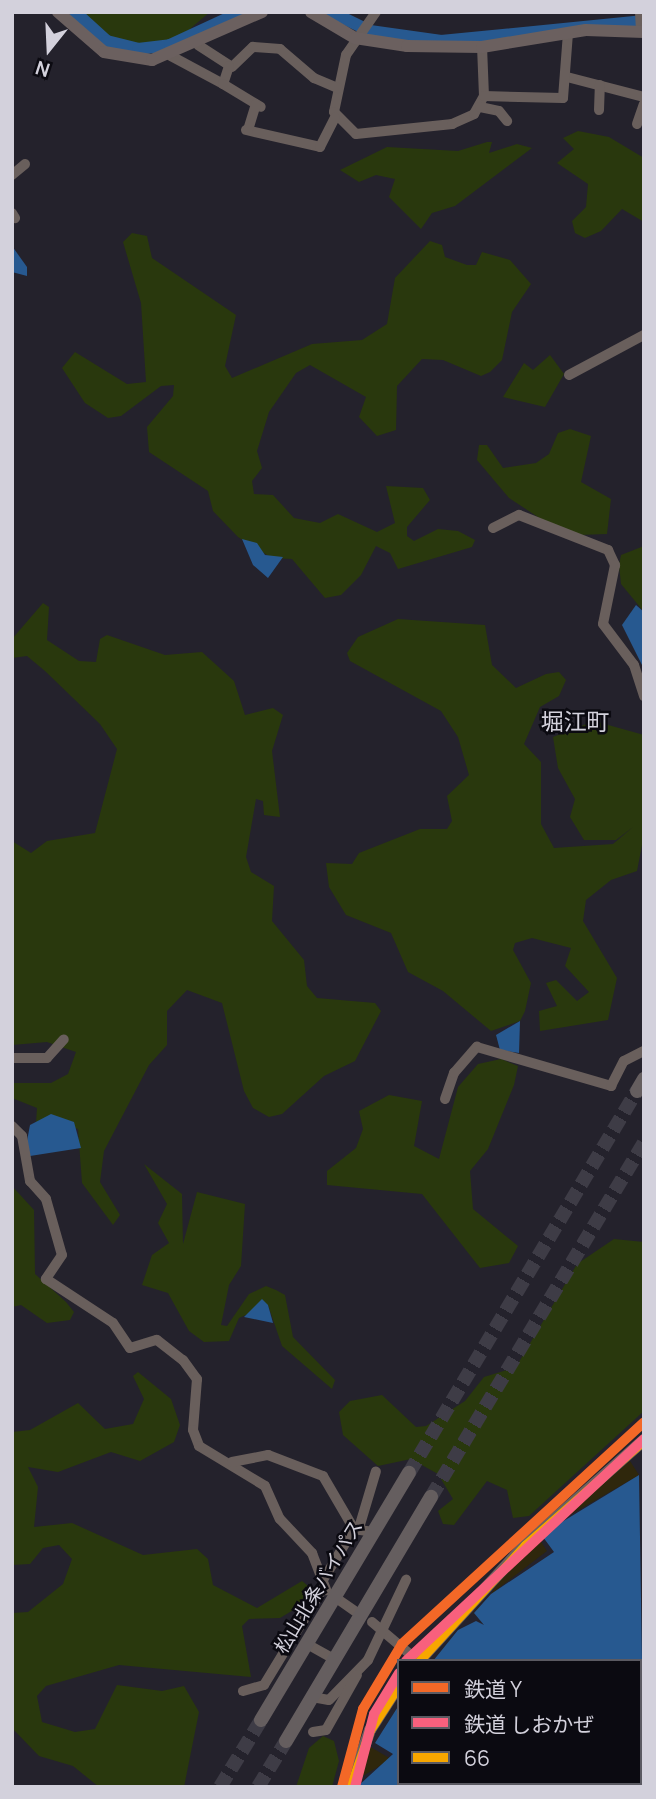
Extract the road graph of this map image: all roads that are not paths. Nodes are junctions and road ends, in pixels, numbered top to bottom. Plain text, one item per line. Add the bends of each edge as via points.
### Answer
1 (58, 12) edge
2 (262, 12) edge
3 (311, 12) edge
4 (376, 12) edge
5 (641, 20) edge
6 (568, 33) junction
7 (357, 34) junction
8 (198, 45) junction
9 (482, 47) junction
10 (171, 56) junction
11 (229, 66) junction
12 (568, 77) junction
13 (223, 84) junction
14 (600, 85) junction
15 (338, 88) junction
16 (484, 96) junction
17 (644, 97) edge
18 (644, 104) edge
19 (481, 107) junction
20 (599, 110) dead end
21 (335, 118) junction
22 (507, 121) dead end
23 (637, 124) dead end
24 (25, 164) dead end
25 (12, 175) edge
26 (644, 335) edge
27 (569, 375) dead end
28 (493, 528) dead end
29 (644, 695) edge
30 (64, 1039) dead end
31 (644, 1051) edge
32 (12, 1058) edge
33 (444, 1099) dead end
34 (12, 1126) edge
35 (644, 1440) edge
36 (232, 1462) junction
37 (376, 1471) dead end
38 (409, 1473) tunnel mouth
39 (431, 1497) tunnel mouth
40 (356, 1528) junction
41 (374, 1532) junction
42 (407, 1580) dead end
43 (324, 1586) junction
44 (338, 1600) dead end
45 (355, 1611) dead end
46 (372, 1622) dead end
47 (383, 1629) junction
48 (307, 1644) junction
49 (416, 1659) edge
50 (420, 1659) edge
51 (334, 1660) junction
52 (361, 1669) junction
53 (397, 1688) edge
54 (243, 1691) dead end
55 (312, 1697) junction
56 (261, 1720) tunnel mouth
57 (313, 1732) dead end
58 (286, 1741) tunnel mouth
59 (350, 1787) edge

1 - 10 main road via 104,52 132,60
2 - 8 main road
3 - 7 main road
4 - 7 street
5 - 6 main road
6 - 9 main road
6 - 12 street
7 - 9 main road
7 - 15 street
8 - 10 main road
8 - 11 street
9 - 16 street
10 - 13 street
11 - 13 street
11 - 15 street via 240,65 253,47 272,47
12 - 14 street
12 - 16 street via 561,99
13 - 21 street via 258,105 247,130 320,147
14 - 17 street
14 - 20 street
15 - 21 street
16 - 19 street
18 - 23 street
19 - 21 street via 458,123 364,135
19 - 22 street via 503,113
24 - 25 street
26 - 27 street
28 - 29 street via 519,515 608,550 615,565 603,624 634,665
30 - 32 street via 47,1058
31 - 33 street via 624,1061 611,1086 477,1047 454,1073
34 - 36 street via 23,1139 30,1181 46,1199 62,1255 46,1279 113,1323 130,1348 157,1340 183,1360 200,1392 195,1439 206,1452
35 - 50 main road via 525,1545
36 - 40 street via 268,1455 323,1476
36 - 43 street via 265,1486 280,1519 312,1553
37 - 40 street
38 - 41 highway, 松山北条バイパス
39 - 51 highway
40 - 41 street
40 - 43 street
41 - 48 highway, 松山北条バイパス
42 - 47 street
43 - 54 street via 264,1685
44 - 45 street
46 - 47 street
47 - 49 street
47 - 52 street
48 - 51 street
48 - 56 highway, 松山北条バイパス
51 - 55 highway
52 - 55 street via 329,1700
52 - 57 street via 326,1730
53 - 59 main road via 370,1730
55 - 58 highway

